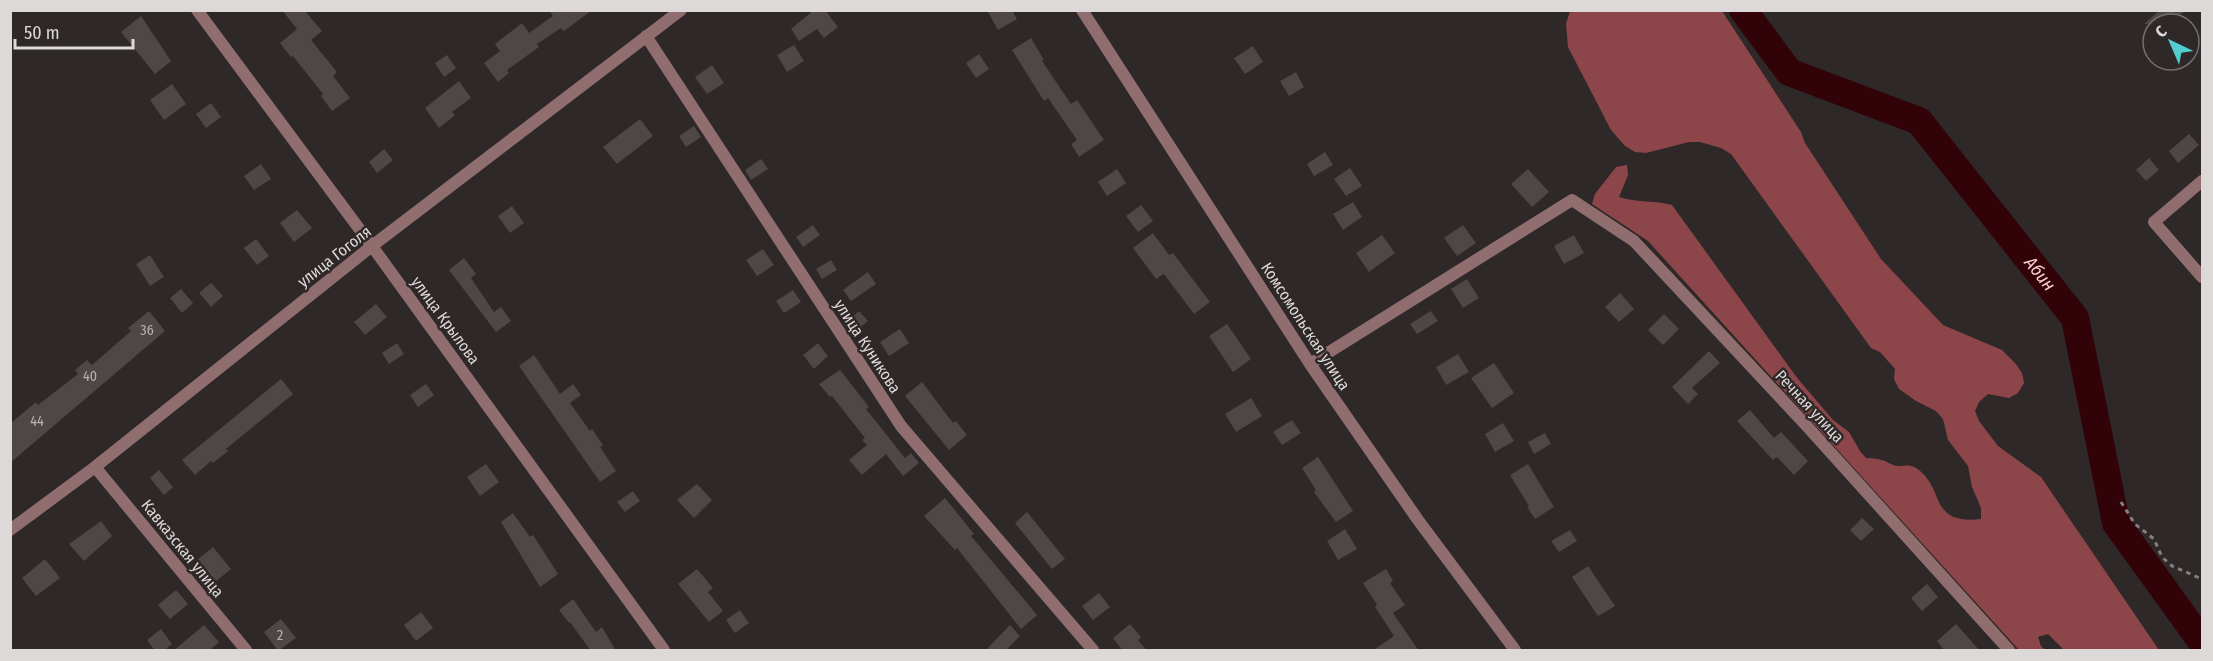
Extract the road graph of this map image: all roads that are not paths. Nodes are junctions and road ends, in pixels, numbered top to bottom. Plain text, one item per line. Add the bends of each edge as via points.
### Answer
1 (197, 10) edge
2 (681, 10) edge
3 (1082, 10) edge
4 (646, 36) junction
5 (2202, 181) edge
6 (372, 246) junction
7 (2202, 277) edge
8 (1310, 364) junction
9 (95, 467) junction
10 (10, 530) edge
11 (246, 651) edge
12 (664, 651) edge
13 (1093, 651) edge
14 (1515, 651) edge
15 (2009, 651) edge

1 - 6 street, улица Крылова
2 - 4 street, улица Гоголя
3 - 8 street, Комсомольская улица
4 - 6 street, улица Гоголя
4 - 13 street, улица Куникова via 901,426
5 - 7 street via 2154,222
6 - 9 street, улица Гоголя
6 - 12 street, улица Крылова
8 - 14 street, Комсомольская улица
8 - 15 street, Речная улица via 1572,200 1634,241
9 - 10 street, улица Гоголя
9 - 11 street, Кавказская улица

